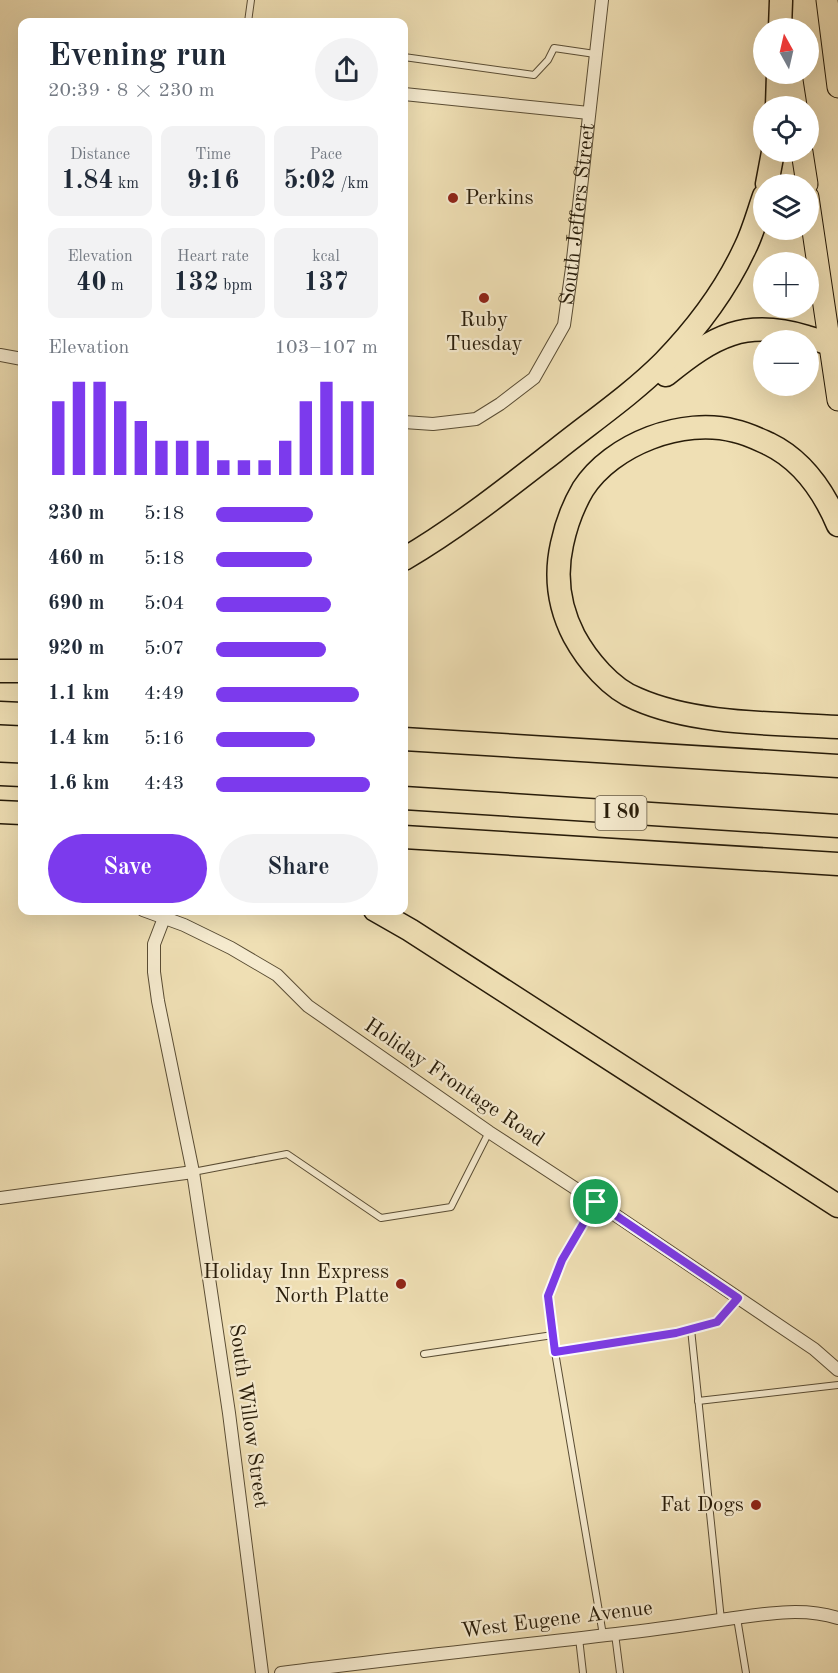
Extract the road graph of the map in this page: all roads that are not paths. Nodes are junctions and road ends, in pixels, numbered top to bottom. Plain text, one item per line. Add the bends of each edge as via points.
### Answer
1 (251, 0) edge
2 (602, 0) edge
3 (827, 0) edge
4 (780, 1) edge
5 (249, 18) edge
6 (780, 18) edge
7 (783, 18) edge
8 (595, 54) junction
9 (408, 58) edge
10 (838, 87) edge
11 (408, 94) edge
12 (589, 113) junction
13 (753, 227) edge
14 (816, 240) edge
15 (834, 346) edge
16 (0, 355) edge
17 (18, 358) edge
18 (838, 400) edge
19 (408, 422) edge
20 (517, 481) junction
21 (838, 525) edge
22 (408, 557) edge
23 (0, 671) edge
24 (18, 671) edge
25 (0, 713) edge
26 (18, 714) edge
27 (838, 727) edge
28 (408, 739) edge
29 (838, 766) edge
30 (0, 774) edge
31 (18, 775) edge
32 (408, 798) edge
33 (838, 826) edge
34 (408, 837) edge
35 (838, 864) edge
36 (156, 915) edge
37 (384, 915) edge
38 (164, 918) junction
39 (489, 1132) junction
40 (193, 1172) junction
41 (0, 1198) edge
42 (596, 1202) junction
43 (838, 1206) edge
44 (738, 1298) junction
45 (691, 1329) junction
46 (553, 1335) junction
47 (555, 1352) junction
48 (424, 1354) dead end
49 (838, 1370) edge
50 (838, 1385) edge
51 (698, 1401) junction
52 (736, 1618) junction
53 (838, 1618) edge
54 (721, 1620) junction
55 (609, 1635) junction
56 (579, 1638) junction
57 (262, 1673) edge
58 (280, 1673) edge
59 (583, 1673) edge
60 (620, 1673) edge
61 (746, 1673) edge

1 - 5 lane
2 - 8 street, South Jeffers Street
3 - 10 highway
4 - 6 highway
4 - 7 highway
8 - 9 lane via 554,48 534,75
8 - 12 street, South Jeffers Street
11 - 12 street
12 - 19 street, South Jeffers Street via 564,325 534,378 476,419
13 - 20 highway via 711,308 663,363
14 - 15 highway
15 - 18 highway
15 - 20 highway via 773,330 744,330 719,339 686,359 591,433
16 - 17 street
20 - 22 highway
21 - 27 highway via 813,480 770,445 734,430 682,429 639,442 615,456 583,489 564,530 558,579 561,602 579,644 611,682 635,699 706,717
23 - 24 highway
25 - 26 highway
28 - 29 highway
30 - 31 highway
32 - 33 highway, I 80
34 - 35 highway
36 - 38 street, Holiday Frontage Road
37 - 43 highway
38 - 39 street, Holiday Frontage Road via 231,948 277,975 308,1006
38 - 40 street, South Willow Street via 154,944 154,972
39 - 40 lane via 451,1207 381,1218 287,1154
39 - 42 street, Holiday Frontage Road
40 - 41 street
40 - 57 street, South Willow Street
42 - 44 street, Holiday Frontage Road
42 - 46 lane via 562,1260 548,1296
44 - 45 lane via 717,1322
44 - 49 street, Holiday Frontage Road via 814,1349
45 - 47 lane
45 - 51 lane
46 - 47 lane
46 - 48 lane
47 - 55 lane
50 - 51 lane
51 - 54 lane
52 - 53 street, West Eugene Avenue via 805,1612
52 - 54 street, West Eugene Avenue
52 - 61 lane
54 - 55 street, West Eugene Avenue
55 - 56 street, West Eugene Avenue
55 - 60 lane
56 - 58 street, West Eugene Avenue
56 - 59 lane

